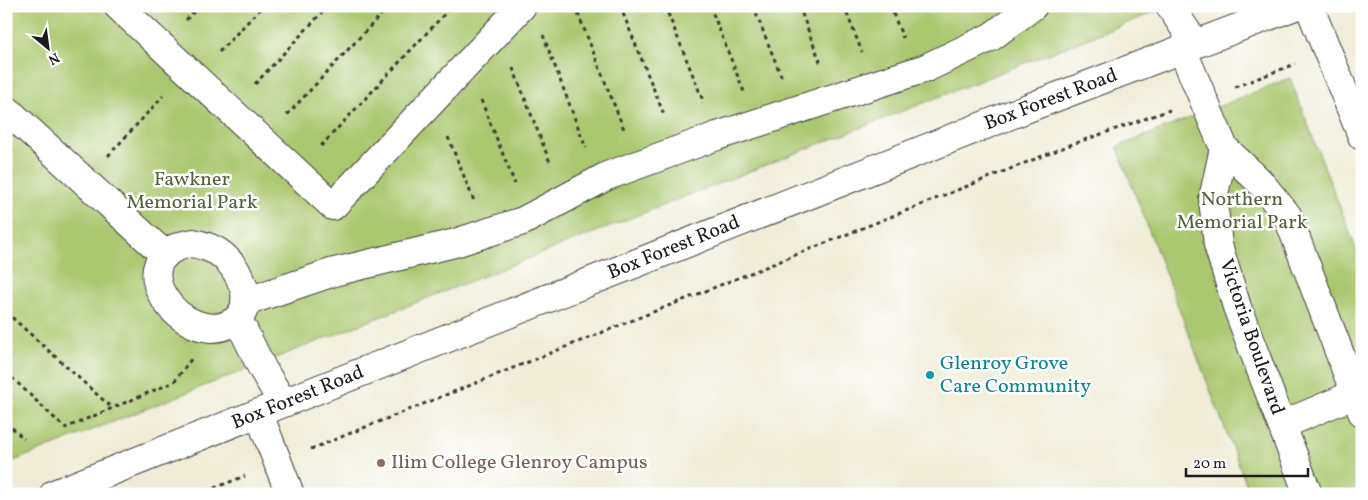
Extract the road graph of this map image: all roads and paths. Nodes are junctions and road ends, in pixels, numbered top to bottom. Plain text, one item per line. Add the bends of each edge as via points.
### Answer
1 (118, 6) edge
2 (263, 6) edge
3 (328, 6) edge
4 (389, 6) edge
5 (452, 6) edge
6 (522, 6) edge
7 (575, 6) edge
8 (620, 6) edge
9 (665, 6) edge
10 (710, 6) edge
11 (754, 6) edge
12 (799, 6) edge
13 (844, 6) edge
14 (1033, 6) edge
15 (1170, 6) edge
16 (1295, 6) edge
17 (1309, 6) edge
18 (498, 30) junction
19 (543, 34) dead end
20 (1188, 47) junction
21 (1328, 51) junction
22 (467, 64) junction
23 (191, 74) junction
24 (874, 85) junction
25 (434, 99) junction
26 (833, 99) junction
27 (1203, 99) junction
28 (6, 109) edge
29 (230, 110) junction
30 (795, 111) junction
31 (757, 124) junction
32 (717, 136) junction
33 (1362, 136) edge
34 (263, 141) junction
35 (1224, 148) junction
36 (678, 150) junction
37 (638, 165) junction
38 (297, 172) junction
39 (85, 180) junction
40 (599, 180) junction
41 (565, 198) junction
42 (528, 218) junction
43 (486, 233) junction
44 (165, 255) junction
45 (241, 311) junction
46 (6, 312) edge
47 (213, 330) junction
48 (6, 372) edge
49 (1358, 403) edge
50 (112, 408) junction
51 (271, 408) junction
52 (6, 422) edge
53 (1282, 425) junction
54 (24, 439) dead end
55 (278, 462) junction
56 (54, 494) edge
57 (199, 494) edge
58 (290, 494) edge
59 (1308, 494) edge

1 - 23 street
2 - 23 path
3 - 29 path
4 - 34 path
5 - 38 path
6 - 18 street
7 - 37 path
8 - 36 path
9 - 32 path
10 - 31 path
11 - 30 path
12 - 26 path
13 - 24 path
14 - 24 street via 991,37 926,68
15 - 20 street
16 - 20 street, Box Forest Road
17 - 21 street
18 - 22 street
18 - 41 path
19 - 40 path
20 - 27 street
20 - 51 street, Box Forest Road
21 - 27 path
21 - 33 street
22 - 25 street
22 - 42 path
23 - 29 street
23 - 39 path
24 - 26 street
25 - 38 street via 333,206
25 - 43 path
26 - 30 street
27 - 35 street
27 - 55 path via 1070,145
28 - 39 street
29 - 34 street
30 - 31 street
31 - 32 street
32 - 36 street
34 - 38 street
35 - 49 street via 1287,215
35 - 53 street, Victoria Boulevard via 1213,200 1218,245 1237,307
36 - 37 street
37 - 40 street
39 - 44 street
40 - 41 street
41 - 42 street
42 - 43 street
43 - 45 street via 405,257 334,272
44 - 45 street via 193,243 219,252 245,288
44 - 47 street via 158,266 156,279 161,294 195,325
45 - 47 street via 227,326
45 - 51 street via 262,368
46 - 50 path
47 - 50 path via 174,382
48 - 50 path via 65,428
49 - 53 street
51 - 55 street
51 - 56 street, Box Forest Road
52 - 54 path
53 - 59 street, Victoria Boulevard
55 - 57 path
55 - 58 street

